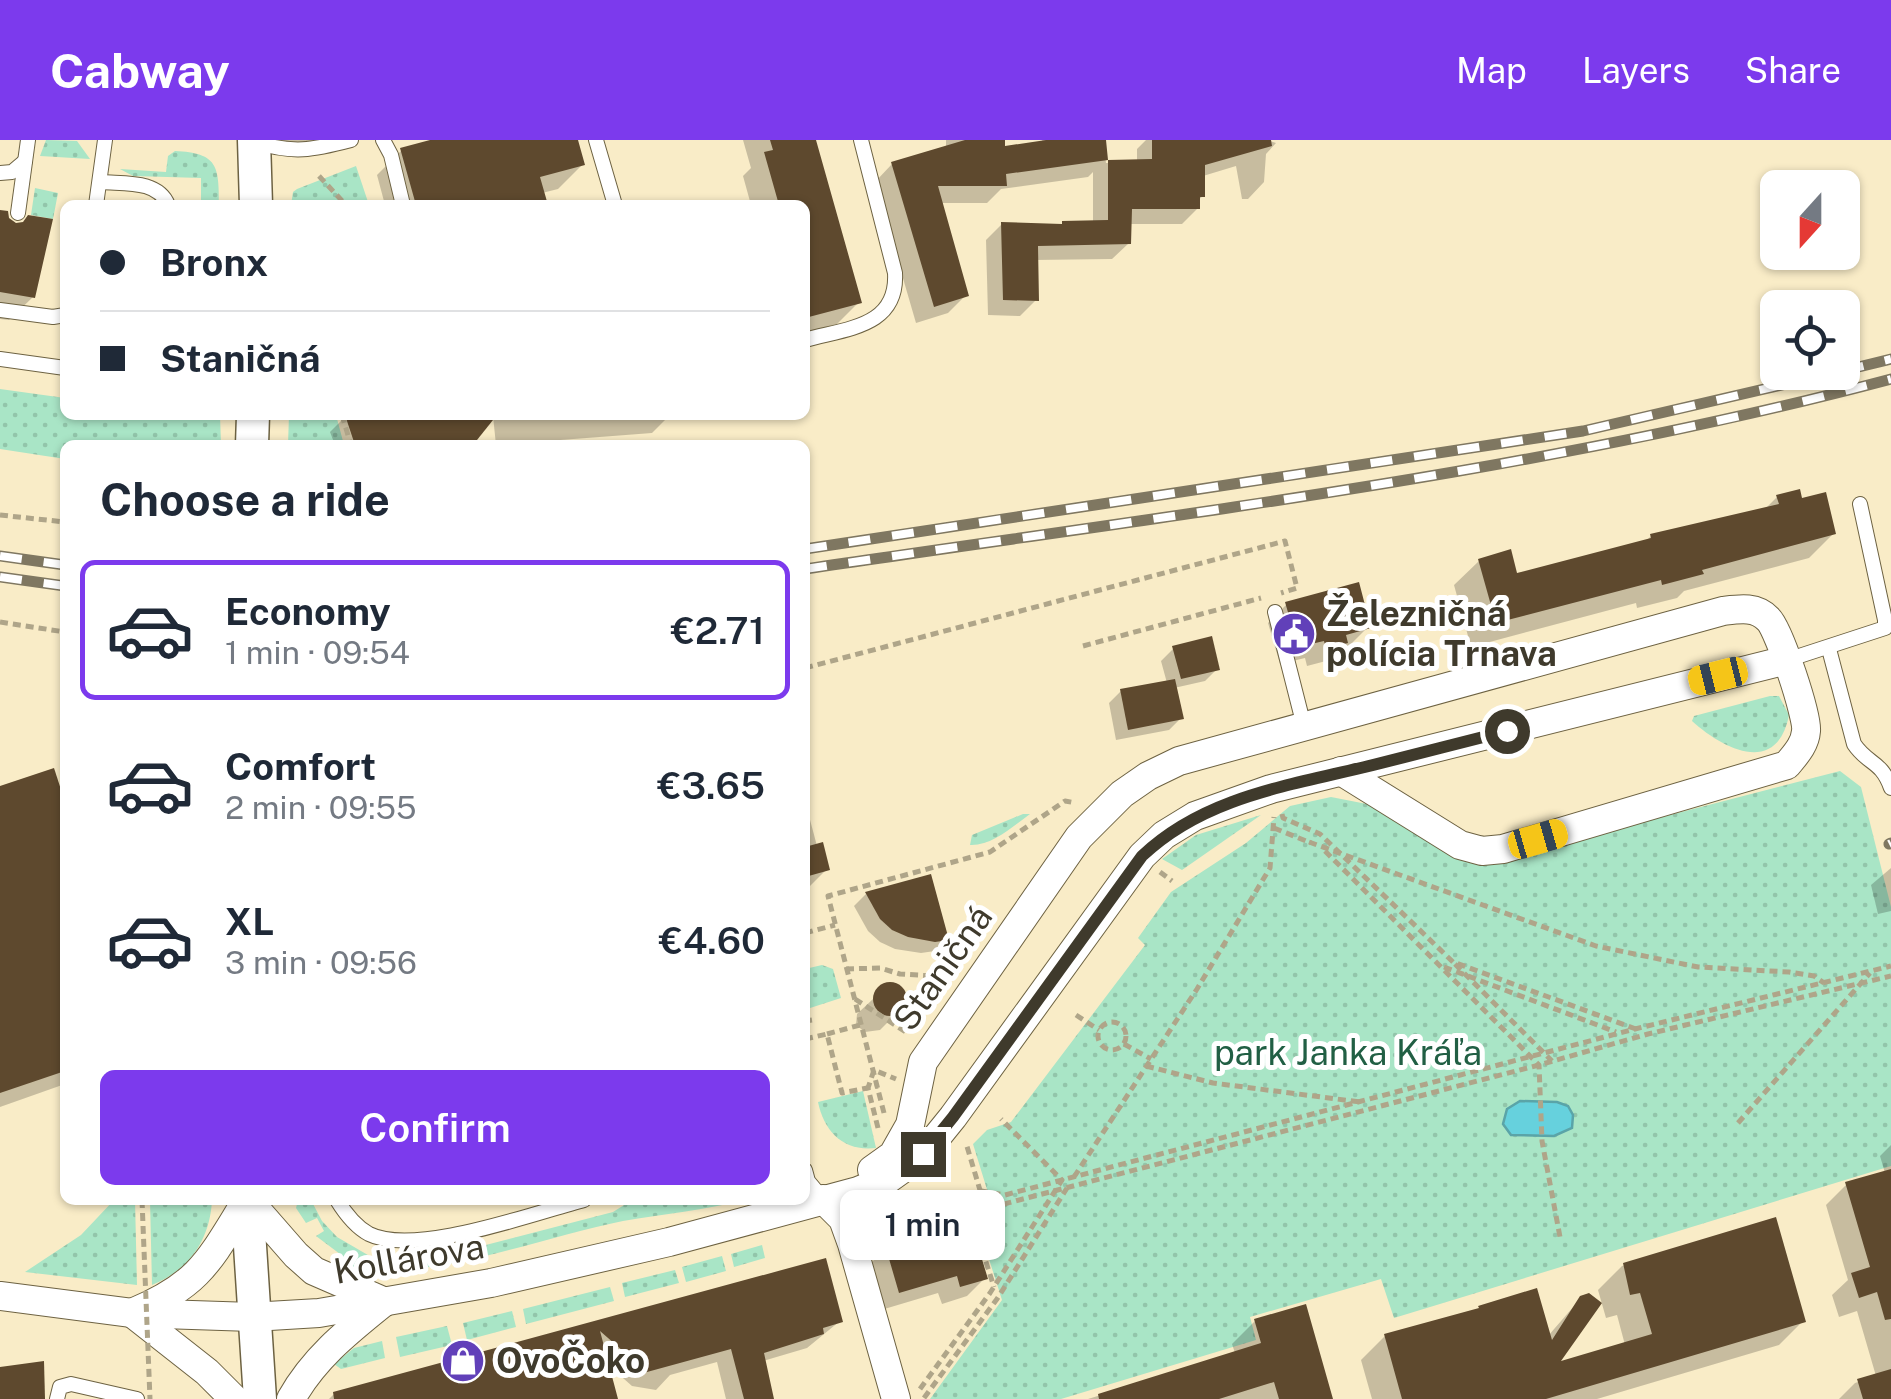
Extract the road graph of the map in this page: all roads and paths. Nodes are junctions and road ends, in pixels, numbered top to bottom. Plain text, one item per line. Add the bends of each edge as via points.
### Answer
1 (28, 140) edge
2 (105, 140) edge
3 (351, 140) edge
4 (383, 140) edge
5 (596, 140) edge
6 (861, 140) edge
7 (252, 141) edge
8 (25, 160) junction
9 (0, 173) edge
10 (319, 176) dead end
11 (102, 182) junction
12 (97, 200) edge
13 (166, 200) edge
14 (256, 200) edge
15 (341, 200) edge
16 (402, 200) edge
17 (614, 200) edge
18 (18, 213) dead end
19 (0, 310) edge
20 (60, 315) edge
21 (810, 339) edge
22 (0, 358) edge
23 (60, 367) edge
24 (1860, 504) dead end
25 (0, 514) edge
26 (60, 521) edge
27 (1280, 593) dead end
28 (1262, 598) dead end
29 (1275, 612) dead end
30 (0, 622) edge
31 (60, 631) edge
32 (1083, 646) dead end
33 (1829, 648) junction
34 (1787, 660) junction
35 (810, 667) edge
36 (1304, 726) junction
37 (1341, 771) junction
38 (1891, 788) edge
39 (1274, 809) dead end
40 (1089, 812) dead end
41 (1283, 818) dead end
42 (1274, 828) junction
43 (1309, 842) junction
44 (1344, 856) junction
45 (835, 925) junction
46 (810, 932) edge
47 (1453, 962) junction
48 (1441, 966) junction
49 (1891, 966) edge
50 (846, 969) junction
51 (1872, 971) junction
52 (1468, 976) junction
53 (1891, 976) edge
54 (950, 977) dead end
55 (1824, 982) junction
56 (1861, 983) junction
57 (1836, 989) junction
58 (853, 998) junction
59 (1076, 1015) dead end
60 (860, 1026) junction
61 (1636, 1028) junction
62 (1098, 1030) junction
63 (1619, 1033) junction
64 (827, 1034) junction
65 (909, 1034) dead end
66 (1648, 1034) junction
67 (810, 1039) edge
68 (1124, 1044) junction
69 (1544, 1054) junction
70 (1532, 1057) junction
71 (1151, 1059) junction
72 (1552, 1062) junction
73 (1539, 1065) junction
74 (1146, 1066) junction
75 (874, 1070) junction
76 (904, 1082) dead end
77 (878, 1086) junction
78 (868, 1088) junction
79 (1363, 1102) junction
80 (885, 1116) dead end
81 (1001, 1120) dead end
82 (1738, 1123) dead end
83 (966, 1143) dead end
84 (882, 1146) dead end
85 (1074, 1176) junction
86 (1062, 1180) junction
87 (810, 1183) edge
88 (1069, 1186) junction
89 (1056, 1189) junction
90 (980, 1192) junction
91 (1005, 1194) junction
92 (823, 1199) junction
93 (810, 1203) edge
94 (892, 1204) dead end
95 (986, 1204) junction
96 (142, 1205) edge
97 (244, 1205) edge
98 (247, 1205) edge
99 (251, 1205) edge
100 (340, 1205) edge
101 (565, 1205) edge
102 (802, 1205) edge
103 (904, 1211) dead end
104 (970, 1212) junction
105 (888, 1225) dead end
106 (1560, 1237) dead end
107 (994, 1287) junction
108 (0, 1296) edge
109 (384, 1302) junction
110 (132, 1313) junction
111 (252, 1317) junction
112 (466, 1347) dead end
113 (468, 1355) dead end
114 (116, 1396) edge
115 (906, 1397) edge
116 (57, 1399) edge
117 (137, 1399) edge
118 (150, 1399) edge
119 (234, 1399) edge
120 (260, 1399) edge
121 (292, 1399) edge
122 (923, 1399) edge

1 - 8 lane
2 - 11 lane
3 - 7 lane via 283,151
4 - 16 lane
5 - 17 lane
6 - 21 lane via 896,292 873,320
7 - 14 street
8 - 9 lane
8 - 18 lane
10 - 15 path
11 - 12 lane
11 - 13 lane via 154,188
19 - 20 lane
22 - 23 lane
24 - 33 lane via 1886,620 1884,628
25 - 26 path
27 - 35 path via 1298,588 1285,541
28 - 32 path
29 - 36 lane
30 - 31 path
33 - 34 lane
33 - 38 lane via 1854,744 1885,770
34 - 36 street, Staničná via 1766,616 1746,608 1723,611
34 - 37 street
34 - 37 street, Staničná via 1807,729 1786,765 1503,850 1460,845
36 - 92 street, Staničná via 1179,761 1122,794 1096,819 923,1062 910,1125 893,1155
37 - 92 street via 1210,810 1164,835 923,1154 888,1179
39 - 42 path
40 - 45 path via 1065,801 990,852 828,896
41 - 44 path via 1320,834
42 - 43 path
42 - 71 path via 1270,868
43 - 44 path
43 - 48 path
44 - 47 path
44 - 55 path via 1596,946
45 - 46 path
45 - 50 path
47 - 52 path
47 - 61 path
48 - 52 path
48 - 70 path
49 - 51 path
50 - 54 path
50 - 58 path
51 - 55 path
51 - 56 path
52 - 63 path
52 - 69 path
53 - 56 path
55 - 57 path
55 - 61 path
56 - 57 path
56 - 82 path
57 - 66 path
58 - 60 path
58 - 65 path
59 - 62 path
60 - 64 path
60 - 75 path
61 - 63 path
61 - 66 path
62 - 68 path via 1102,1047
62 - 68 path via 1119,1023
63 - 69 path
64 - 67 path
64 - 78 path via 842,1093
66 - 72 path
68 - 71 path
69 - 70 path
69 - 72 path
70 - 73 path
70 - 79 path
71 - 74 path
72 - 73 path
73 - 88 path
73 - 106 path via 1542,1142
74 - 79 path via 1213,1083
74 - 85 path
75 - 76 path
75 - 77 path
75 - 78 path
77 - 78 path
77 - 80 path
78 - 84 path
79 - 85 path
81 - 86 path
83 - 90 path
85 - 86 path
86 - 89 path
86 - 91 path
87 - 92 lane
88 - 89 path
88 - 122 path
89 - 95 path
89 - 107 path
90 - 91 path
90 - 95 path
90 - 103 path
91 - 95 path
92 - 93 street, Kollárova
92 - 115 street via 843,1219
94 - 95 path via 894,1218 902,1222
95 - 104 path
96 - 118 path, bridge
97 - 110 street via 192,1280
98 - 111 street
99 - 109 street via 314,1270
100 - 101 lane via 370,1234 396,1241 427,1241
102 - 109 street, Kollárova via 491,1284
104 - 105 path via 899,1230
104 - 107 path
107 - 115 path
108 - 110 street, Kollárova
109 - 111 street, Kollárova
109 - 121 street via 336,1340
110 - 111 street, Kollárova
110 - 119 street
111 - 120 street
112 - 113 path
114 - 116 lane via 71,1384 60,1387
114 - 117 lane

